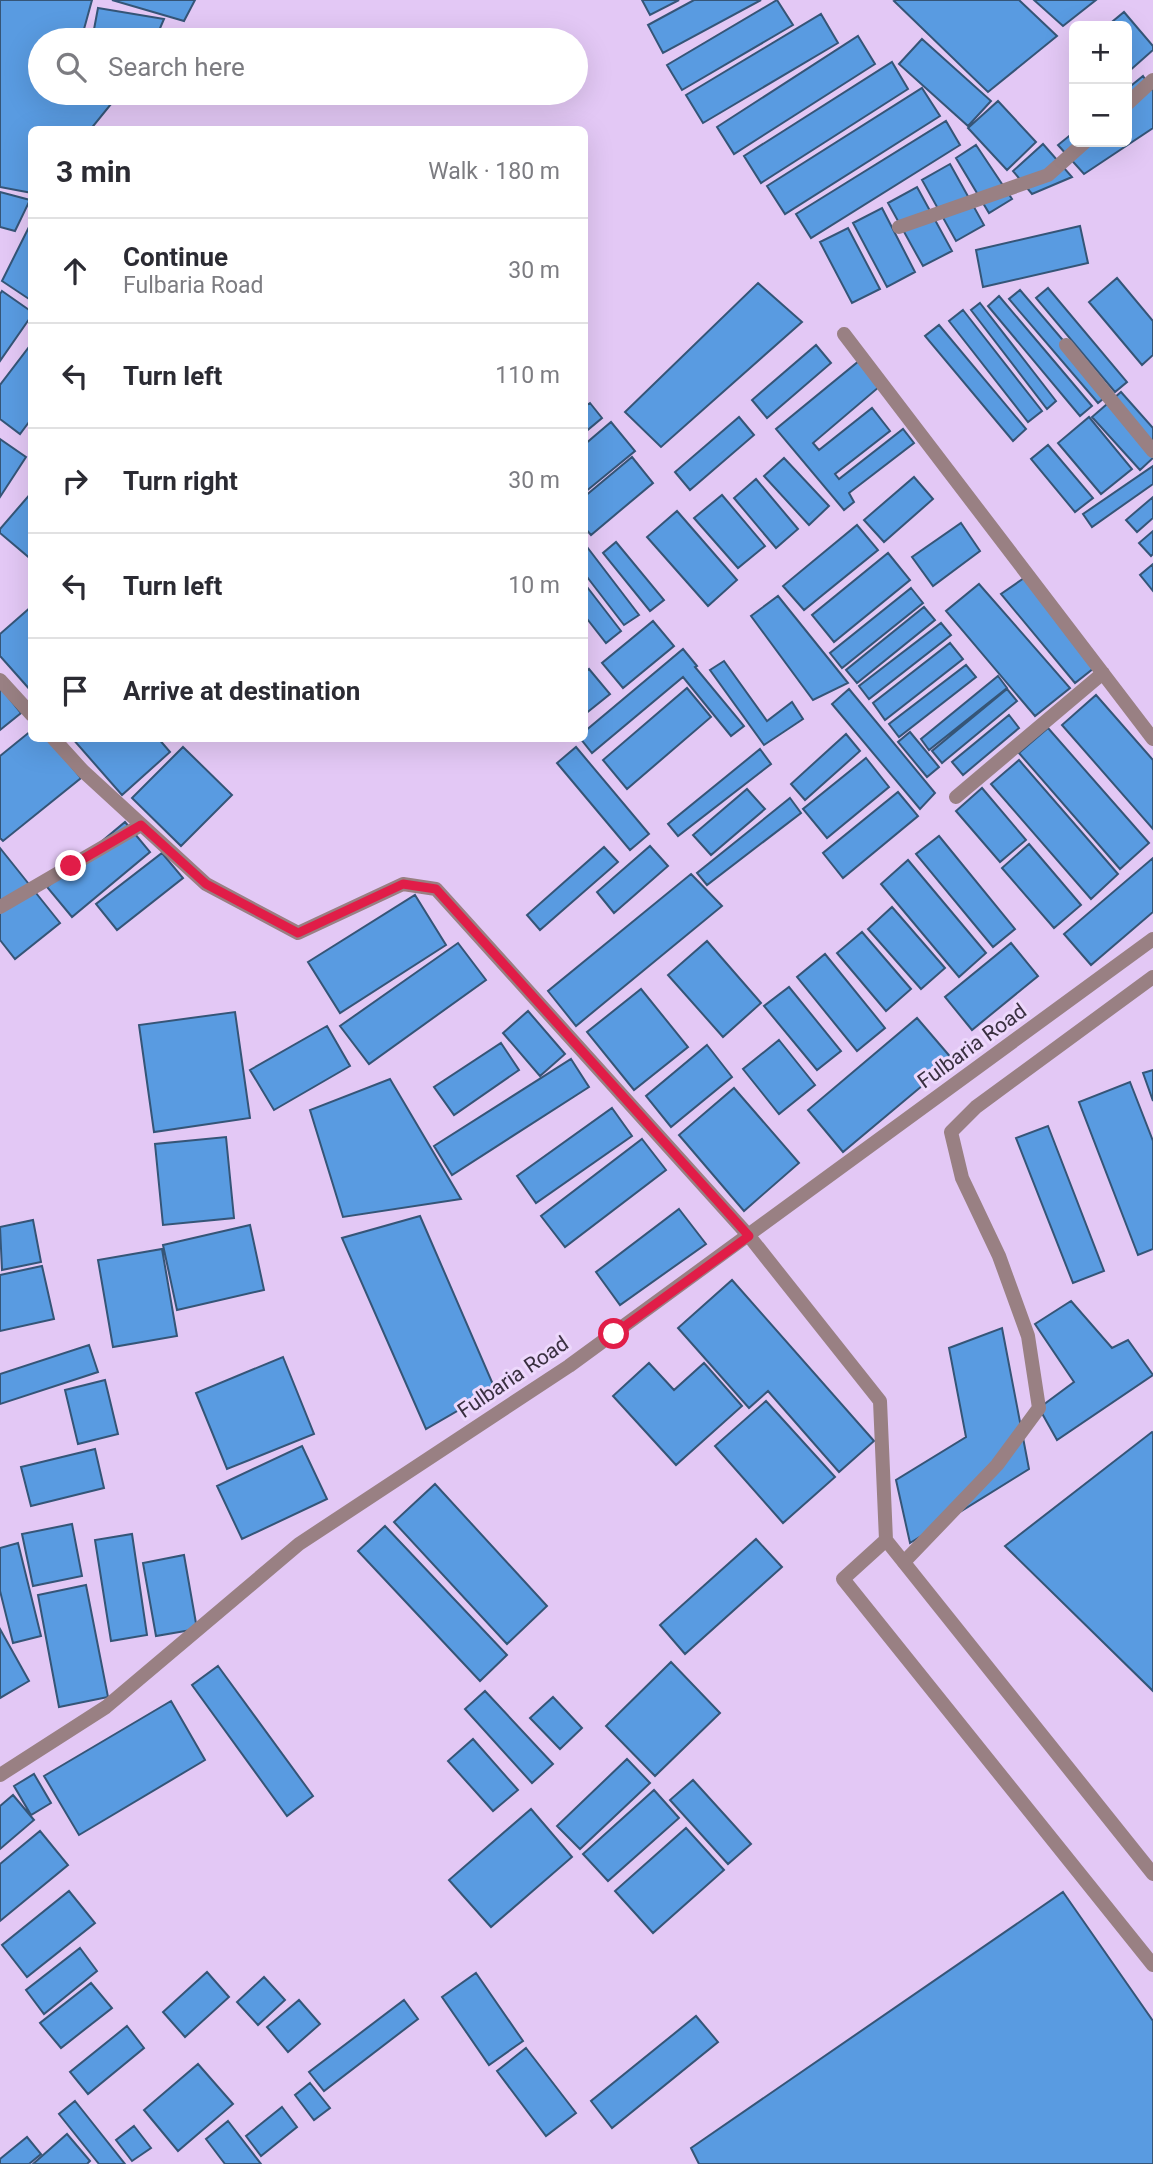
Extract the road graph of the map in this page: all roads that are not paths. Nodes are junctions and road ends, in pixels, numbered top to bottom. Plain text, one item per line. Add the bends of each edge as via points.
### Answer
1 (1153, 80) edge
2 (1132, 99) edge
3 (1079, 147) edge
4 (899, 227) dead end
5 (844, 334) dead end
6 (1066, 345) dead end
7 (1153, 451) edge
8 (1103, 673) junction
9 (0, 680) edge
10 (28, 711) edge
11 (1153, 739) edge
12 (57, 742) edge
13 (956, 797) dead end
14 (141, 825) junction
15 (0, 907) edge
16 (1153, 939) edge
17 (1153, 977) edge
18 (749, 1236) junction
19 (886, 1539) junction
20 (904, 1562) junction
21 (0, 1775) edge
22 (1153, 1874) edge
23 (1153, 1965) edge

1 - 2 street
3 - 4 street via 1048,175
5 - 8 street
6 - 7 street
8 - 11 street
8 - 13 street
9 - 10 street
12 - 14 street
14 - 15 street
14 - 18 street via 206,884 298,933 403,884 436,889
16 - 18 street, Fulbaria Road
17 - 20 street via 976,1107 951,1132 962,1178 999,1256 1028,1336 1039,1408 998,1465
18 - 19 street via 880,1401
18 - 21 street, Fulbaria Road via 569,1366 299,1544 106,1707
19 - 20 street
19 - 23 street via 843,1579
20 - 22 street

